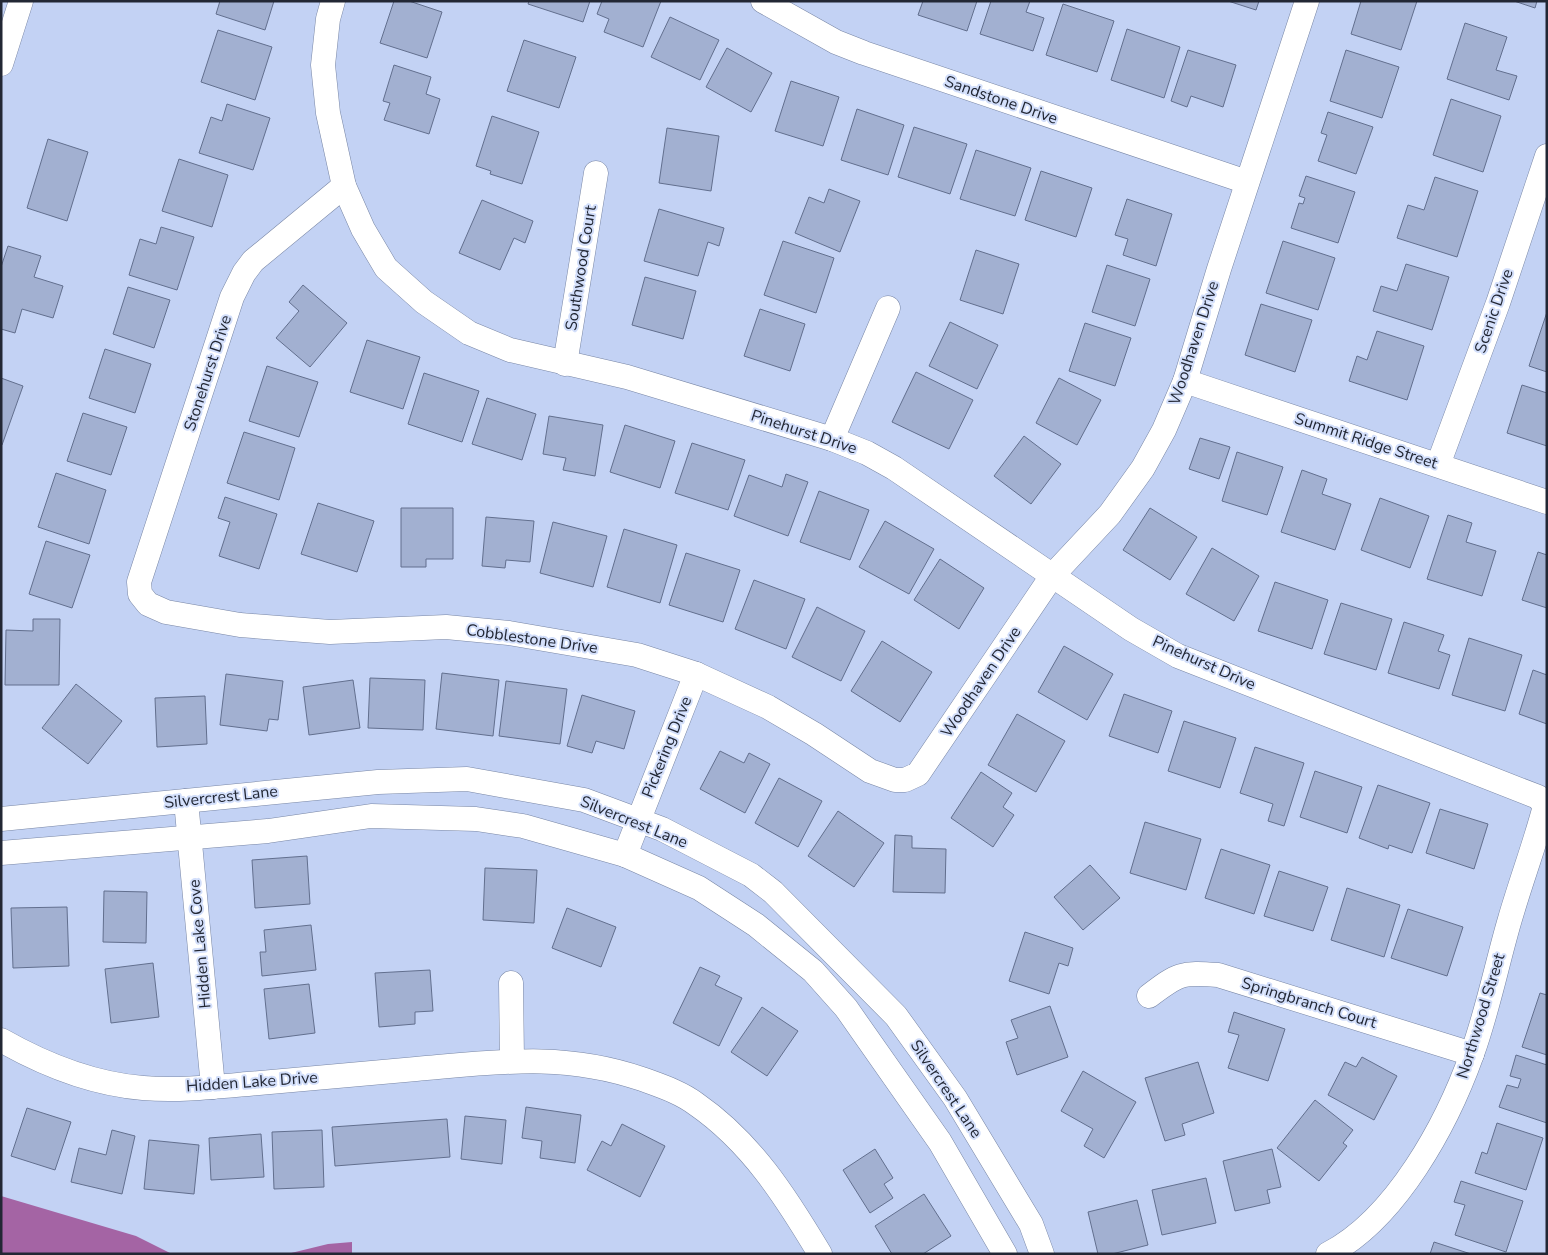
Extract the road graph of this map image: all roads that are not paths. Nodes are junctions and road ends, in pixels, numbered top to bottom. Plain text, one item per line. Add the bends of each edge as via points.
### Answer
1 (21, 1) edge
2 (333, 1) edge
3 (762, 1) edge
4 (1307, 1) edge
5 (1, 64) edge
6 (1547, 156) edge
7 (596, 173) dead end
8 (1247, 182) junction
9 (344, 186) junction
10 (888, 308) dead end
11 (565, 364) junction
12 (1185, 381) junction
13 (832, 439) junction
14 (1438, 465) junction
15 (1547, 502) edge
16 (1052, 576) junction
17 (144, 599) joint
18 (696, 674) junction
19 (896, 780) joint
20 (1538, 797) joint
21 (186, 801) junction
22 (1, 819) edge
23 (638, 820) junction
24 (190, 836) junction
25 (1, 853) edge
26 (625, 855) junction
27 (511, 983) dead end
28 (1149, 996) dead end
29 (1, 1040) edge
30 (1472, 1054) junction
31 (512, 1060) junction
32 (213, 1087) junction
33 (1338, 1252) edge
34 (820, 1254) edge
35 (1005, 1254) edge
36 (1042, 1254) edge

1 - 5 street
2 - 9 street, Pinehurst Drive via 324,65 328,113
3 - 8 street, Sandstone Drive via 836,42 864,53
4 - 8 street, Woodhaven Drive
6 - 14 street, Scenic Drive via 1498,303
7 - 11 street, Southwood Court
8 - 12 street, Woodhaven Drive
9 - 11 street, Pinehurst Drive via 386,268 424,302 469,333 510,350
9 - 17 street, Stonehurst Drive via 253,261 232,297 139,582
10 - 13 street
11 - 13 street, Pinehurst Drive via 627,377
12 - 14 street, Summit Ridge Street
12 - 16 street, Woodhaven Drive via 1143,468 1110,514
13 - 16 street, Pinehurst Drive via 894,468
14 - 15 street, Summit Ridge Street
16 - 19 street, Woodhaven Drive via 918,774
16 - 20 street, Pinehurst Drive via 1178,656
17 - 18 street, Cobblestone Drive via 166,612 240,624 330,632 446,627 509,633 637,656
18 - 19 street, Cobblestone Drive via 768,707 870,771
18 - 23 street, Pickering Drive
20 - 30 street, Northwood Street via 1545,806
21 - 22 street, Silvercrest Lane
21 - 23 street, Silvercrest Lane via 378,782 467,779 584,800
21 - 24 street, Hidden Lake Cove
23 - 26 street, Pickering Drive
23 - 36 street, Silvercrest Lane via 751,875 896,1016 955,1098 1031,1224
24 - 25 street, Silvercrest Lane
24 - 26 street, Silvercrest Lane via 268,831 371,816 476,819 523,826
24 - 32 street, Hidden Lake Cove
26 - 35 street, Silvercrest Lane via 699,888 756,925 813,971 846,1008 940,1142
27 - 31 street
28 - 30 street, Springbranch Court via 1176,976 1218,975
29 - 32 street, Hidden Lake Drive via 57,1068 109,1084 144,1089
30 - 33 street, Northwood Street via 1425,1154 1389,1205
31 - 32 street, Hidden Lake Drive
31 - 34 street, Hidden Lake Drive via 580,1063 616,1070 695,1102 736,1135 784,1195

